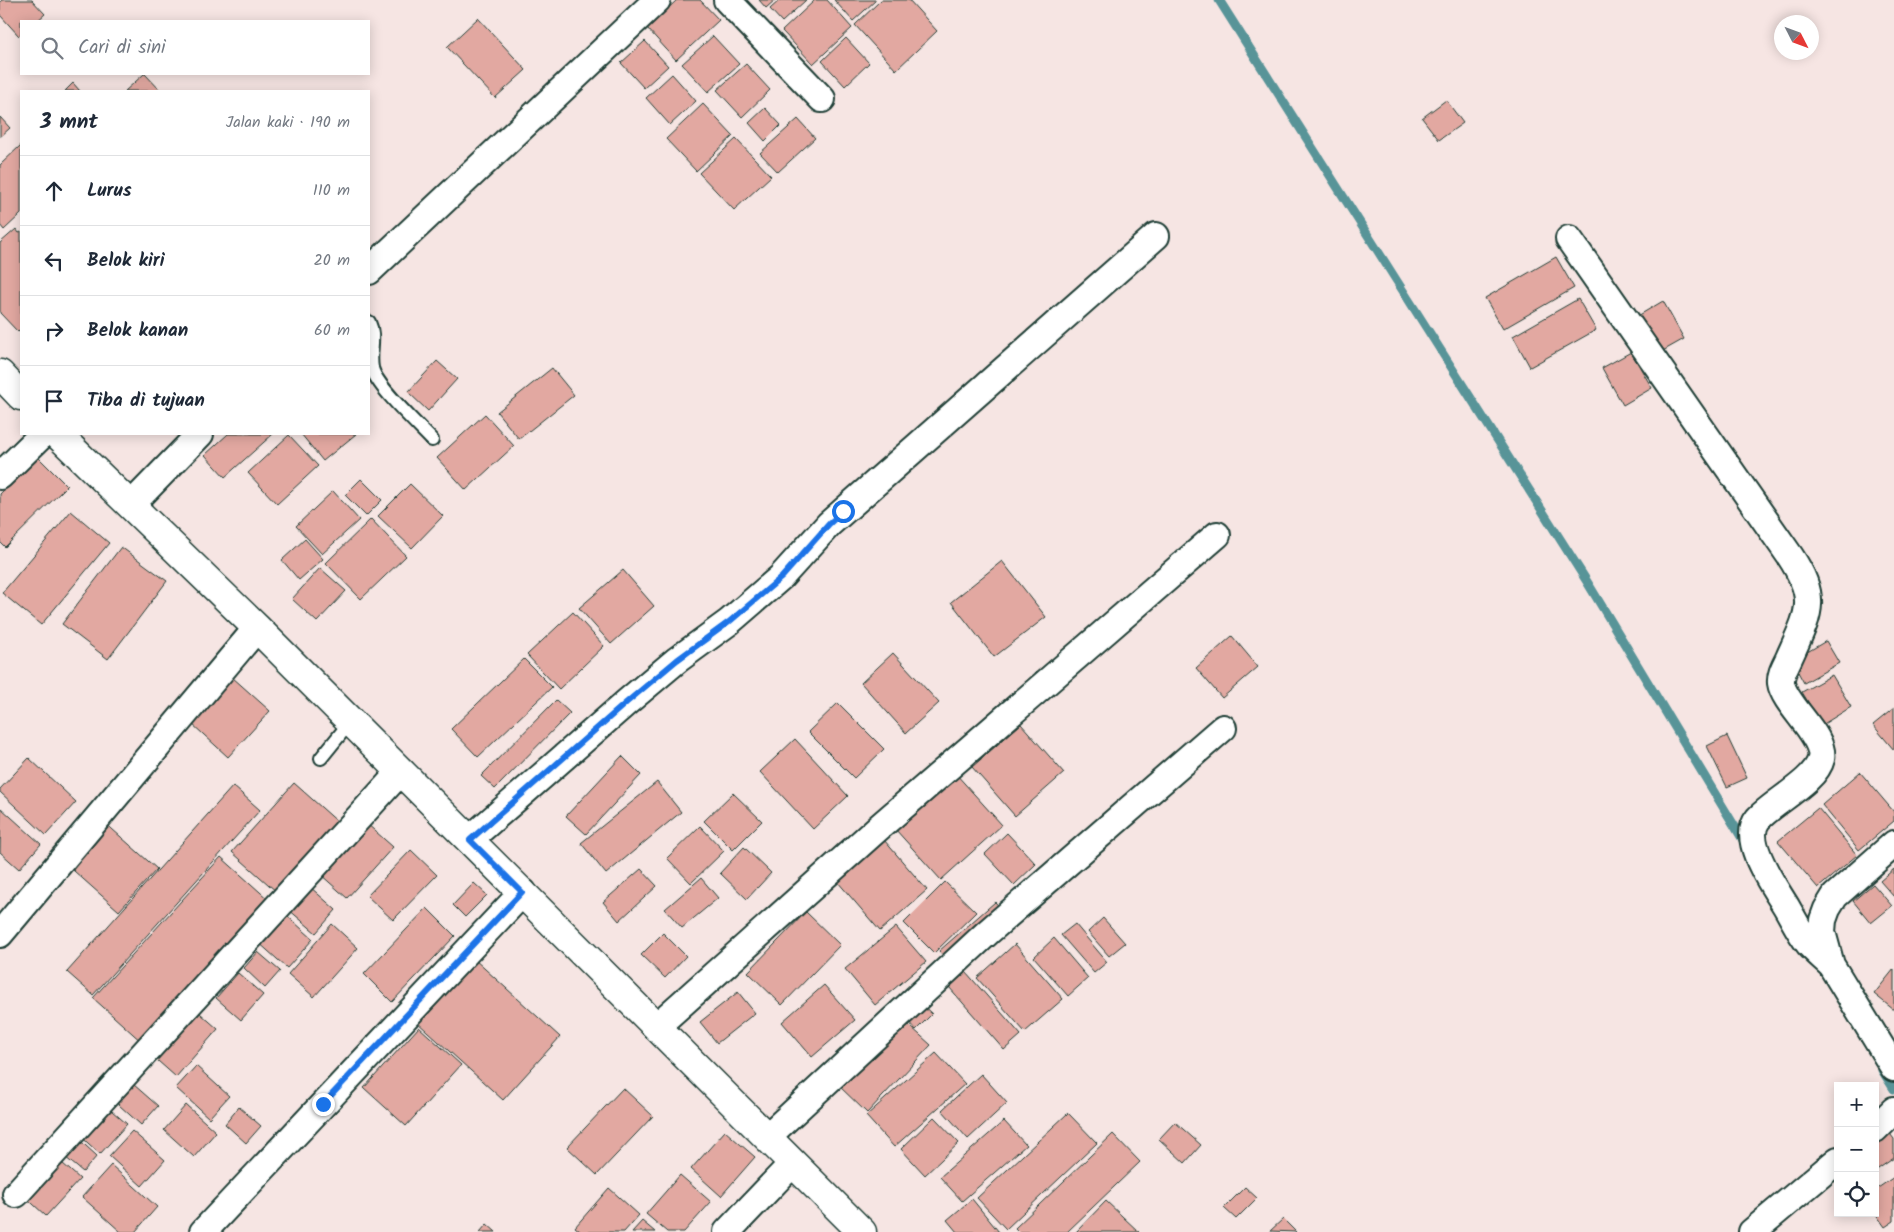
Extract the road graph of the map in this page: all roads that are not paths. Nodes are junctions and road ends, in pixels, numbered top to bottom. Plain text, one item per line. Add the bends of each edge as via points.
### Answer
1 (657, 0) edge
2 (727, 0) edge
3 (822, 100) dead end
4 (1156, 236) dead end
5 (1569, 240) dead end
6 (370, 270) edge
7 (370, 324) edge
8 (0, 374) edge
9 (20, 395) edge
10 (42, 435) edge
11 (59, 435) edge
12 (199, 435) edge
13 (432, 440) dead end
14 (0, 476) edge
15 (130, 505) junction
16 (1217, 535) dead end
17 (257, 628) junction
18 (351, 722) junction
19 (1223, 728) dead end
20 (321, 758) dead end
21 (401, 771) junction
22 (470, 840) junction
23 (1894, 844) edge
24 (522, 892) junction
25 (0, 934) edge
26 (1831, 965) junction
27 (657, 1026) junction
28 (1894, 1068) edge
29 (767, 1137) junction
30 (793, 1163) junction
31 (1834, 1163) edge
32 (16, 1194) dead end
33 (203, 1232) edge
34 (727, 1232) edge
35 (862, 1232) edge
36 (1752, 1232) edge

1 - 6 street
2 - 3 street
4 - 22 street via 864,492 829,524 782,577 627,702
5 - 26 street via 1790,556 1807,587 1808,610 1783,670 1781,684 1819,746 1820,761 1805,780 1758,819 1753,832 1760,862 1800,932
7 - 13 lane via 375,375
8 - 9 street
10 - 14 street
11 - 15 street
12 - 15 street
15 - 17 street
16 - 27 street via 877,829
17 - 18 street
17 - 25 street
18 - 20 lane
18 - 21 street
19 - 29 street via 988,932
21 - 22 street
21 - 32 street
22 - 24 street
23 - 26 street via 1830,903 1822,932
24 - 27 street
24 - 33 street
26 - 28 street
27 - 29 street
29 - 30 street
30 - 34 street
30 - 35 street
31 - 36 street

